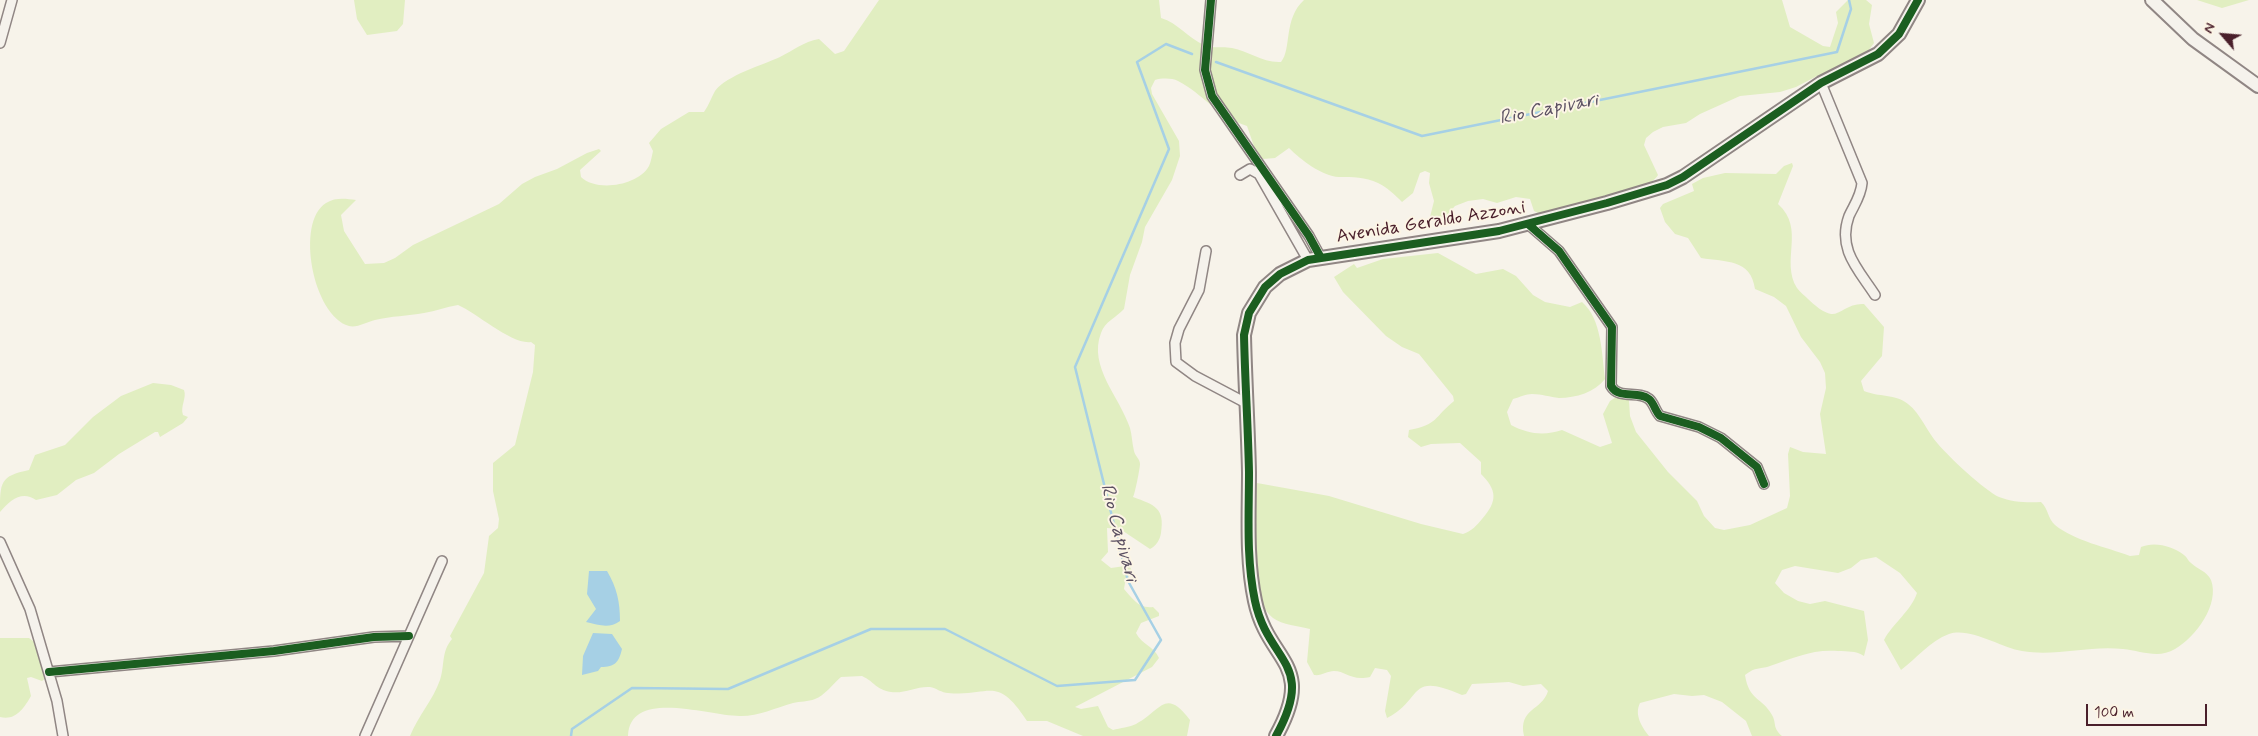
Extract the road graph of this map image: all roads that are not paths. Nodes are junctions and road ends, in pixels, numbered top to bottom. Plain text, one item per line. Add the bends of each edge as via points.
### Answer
1 (12, 0) edge
2 (1212, 0) edge
3 (1918, 0) edge
4 (2152, 0) edge
5 (0, 43) edge
6 (1821, 83) junction
7 (2258, 86) edge
8 (1240, 175) dead end
9 (1528, 224) junction
10 (1206, 251) dead end
11 (1315, 258) junction
12 (1875, 295) dead end
13 (1246, 403) junction
14 (1764, 484) dead end
15 (0, 544) edge
16 (442, 561) dead end
17 (409, 636) junction
18 (49, 672) junction
19 (63, 736) edge
20 (365, 736) edge
21 (1276, 736) edge

1 - 5 street
2 - 11 street via 1205,70 1212,96 1309,236
3 - 6 street, Avenida Geraldo Azzoni via 1892,42 1878,54
4 - 7 street via 2192,39
6 - 9 street, Avenida Geraldo Azzoni via 1675,181
6 - 12 street via 1862,183 1862,192 1845,230 1845,243
8 - 11 street via 1250,169 1259,174
9 - 11 street, Avenida Geraldo Azzoni via 1452,239
9 - 14 street via 1559,252 1612,327 1611,386 1614,390 1645,397 1660,416 1699,427 1721,438 1757,466
10 - 13 street via 1198,290 1175,343 1176,362
11 - 13 street, Avenida Geraldo Azzoni via 1280,274 1265,287 1249,313 1244,335
13 - 21 street, Avenida Geraldo Azzoni via 1252,589 1266,632 1290,670 1292,687 1288,714
15 - 18 street via 30,609
16 - 17 street
17 - 18 street
17 - 20 street
18 - 19 street

